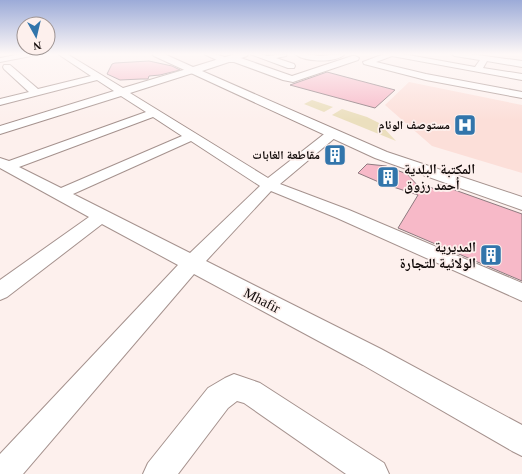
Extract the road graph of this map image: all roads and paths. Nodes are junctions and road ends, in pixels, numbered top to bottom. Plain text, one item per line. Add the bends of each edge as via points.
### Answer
1 (17, 76) edge
2 (166, 76) edge
3 (225, 76) edge
4 (230, 76) edge
5 (281, 76) edge
6 (302, 76) edge
7 (426, 76) edge
8 (99, 77) joint
9 (123, 92) junction
10 (36, 93) junction
11 (522, 95) edge
12 (0, 102) edge
13 (155, 112) junction
14 (0, 130) edge
15 (332, 134) junction
16 (192, 136) junction
17 (4, 164) edge
18 (269, 185) junction
19 (522, 190) edge
20 (60, 194) junction
21 (522, 204) edge
22 (101, 216) junction
23 (192, 263) junction
24 (0, 291) edge
25 (522, 292) edge
26 (522, 441) edge
27 (3, 474) edge
28 (159, 474) edge
29 (373, 474) edge

1 - 10 street
2 - 9 street
3 - 15 street
4 - 19 street via 387,145
5 - 6 street via 293,79
7 - 11 street
8 - 9 street
8 - 10 street
9 - 13 street
9 - 14 street
10 - 12 street
13 - 16 street
13 - 17 street
15 - 18 street
15 - 21 street via 381,155
16 - 18 street
16 - 20 street
17 - 20 street, Mhafir
18 - 23 street
18 - 25 street via 343,214
20 - 22 street, Mhafir
22 - 23 street, Mhafir
22 - 24 street
23 - 26 street, Mhafir via 372,356
23 - 27 street
28 - 29 street via 218,398 234,387 251,392

